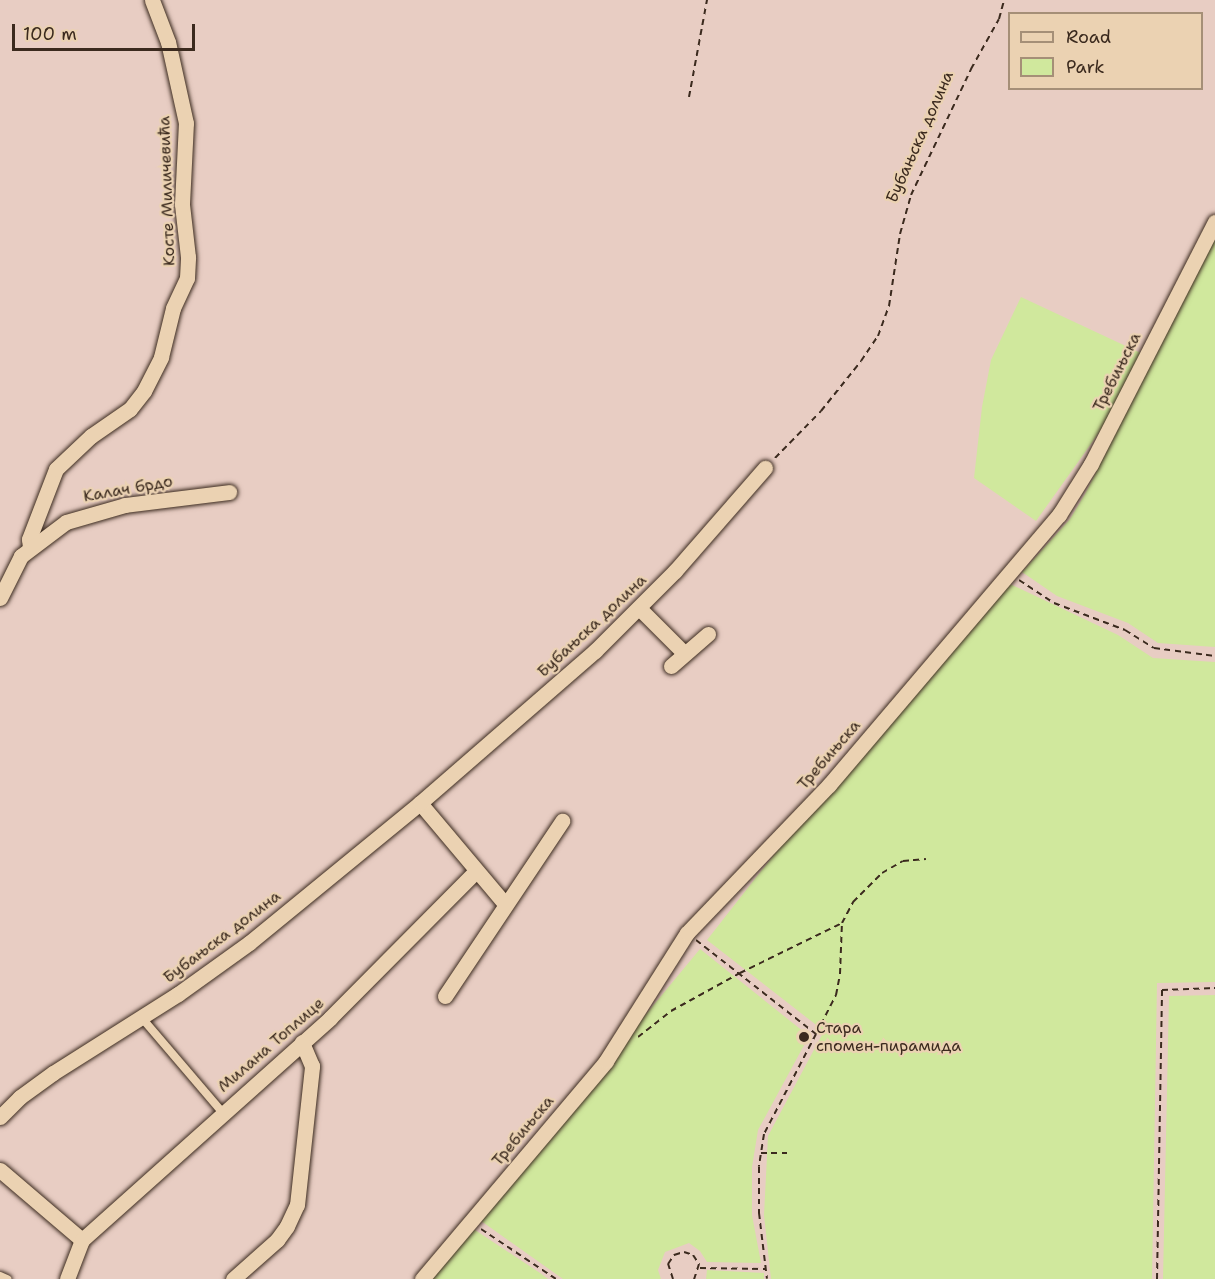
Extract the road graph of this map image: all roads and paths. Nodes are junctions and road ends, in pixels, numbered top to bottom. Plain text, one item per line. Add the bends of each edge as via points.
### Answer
1 (152, 0) edge
2 (707, 0) edge
3 (1004, 0) edge
4 (689, 97) dead end
5 (1215, 222) edge
6 (765, 468) joint
7 (228, 492) dead end
8 (30, 547) junction
9 (1010, 575) junction
10 (0, 598) edge
11 (639, 608) junction
12 (708, 633) dead end
13 (684, 653) junction
14 (1215, 656) edge
15 (671, 666) dead end
16 (420, 803) junction
17 (562, 821) dead end
18 (926, 859) dead end
19 (476, 871) junction
20 (506, 904) junction
21 (842, 923) junction
22 (687, 933) junction
23 (740, 974) junction
24 (1215, 988) edge
25 (445, 996) dead end
26 (141, 1017) junction
27 (816, 1034) junction
28 (634, 1040) dead end
29 (302, 1042) junction
30 (222, 1112) junction
31 (0, 1117) edge
32 (761, 1153) junction
33 (788, 1153) dead end
34 (0, 1170) edge
35 (470, 1221) junction
36 (82, 1240) junction
37 (699, 1268) junction
38 (766, 1269) junction
39 (0, 1276) edge
40 (7, 1279) edge
41 (67, 1279) edge
42 (233, 1279) edge
43 (422, 1279) edge
44 (556, 1279) edge
45 (673, 1279) edge
46 (694, 1279) edge
47 (767, 1279) edge
48 (1157, 1279) edge

1 - 8 street, Косте Миличевића via 168,42 186,123 182,204 187,278 144,391 130,409 91,436 56,469 29,538
2 - 4 path
3 - 6 path, Бубањска долина via 999,19 911,195 900,234 889,306 878,336 821,411
5 - 9 street, Требињска via 1076,490
6 - 11 street, Бубањска долина
7 - 8 street, Калач брдо via 92,512 66,522
8 - 10 street, Калач брдо via 16,563
9 - 14 path via 1054,603 1125,630 1154,648
9 - 22 street, Требињска via 829,785
11 - 13 street
11 - 16 street, Бубањска долина
12 - 13 street
13 - 15 street
16 - 19 street
16 - 26 street, Бубањска долина via 249,943
17 - 20 street
18 - 21 path via 903,861 882,873 852,902
19 - 20 street
19 - 29 street, Милана Топлице
20 - 25 street
21 - 23 path
21 - 27 path via 836,995
22 - 23 path
22 - 35 street, Требињска via 606,1061
23 - 27 path
23 - 28 path via 672,1011
24 - 48 path via 1162,990
26 - 30 lane
26 - 31 street, Бубањска долина via 53,1073
27 - 32 path via 764,1134
29 - 30 street, Милана Топлице
29 - 42 street via 312,1066 297,1205 277,1240
30 - 36 street, Милана Топлице
32 - 33 path
32 - 38 path via 759,1213
34 - 36 street
35 - 43 street, Требињска
35 - 44 path
36 - 41 street, Милана Топлице
37 - 38 path
37 - 45 path via 693,1255 678,1252 668,1264
37 - 46 path
38 - 47 path
39 - 40 lane

